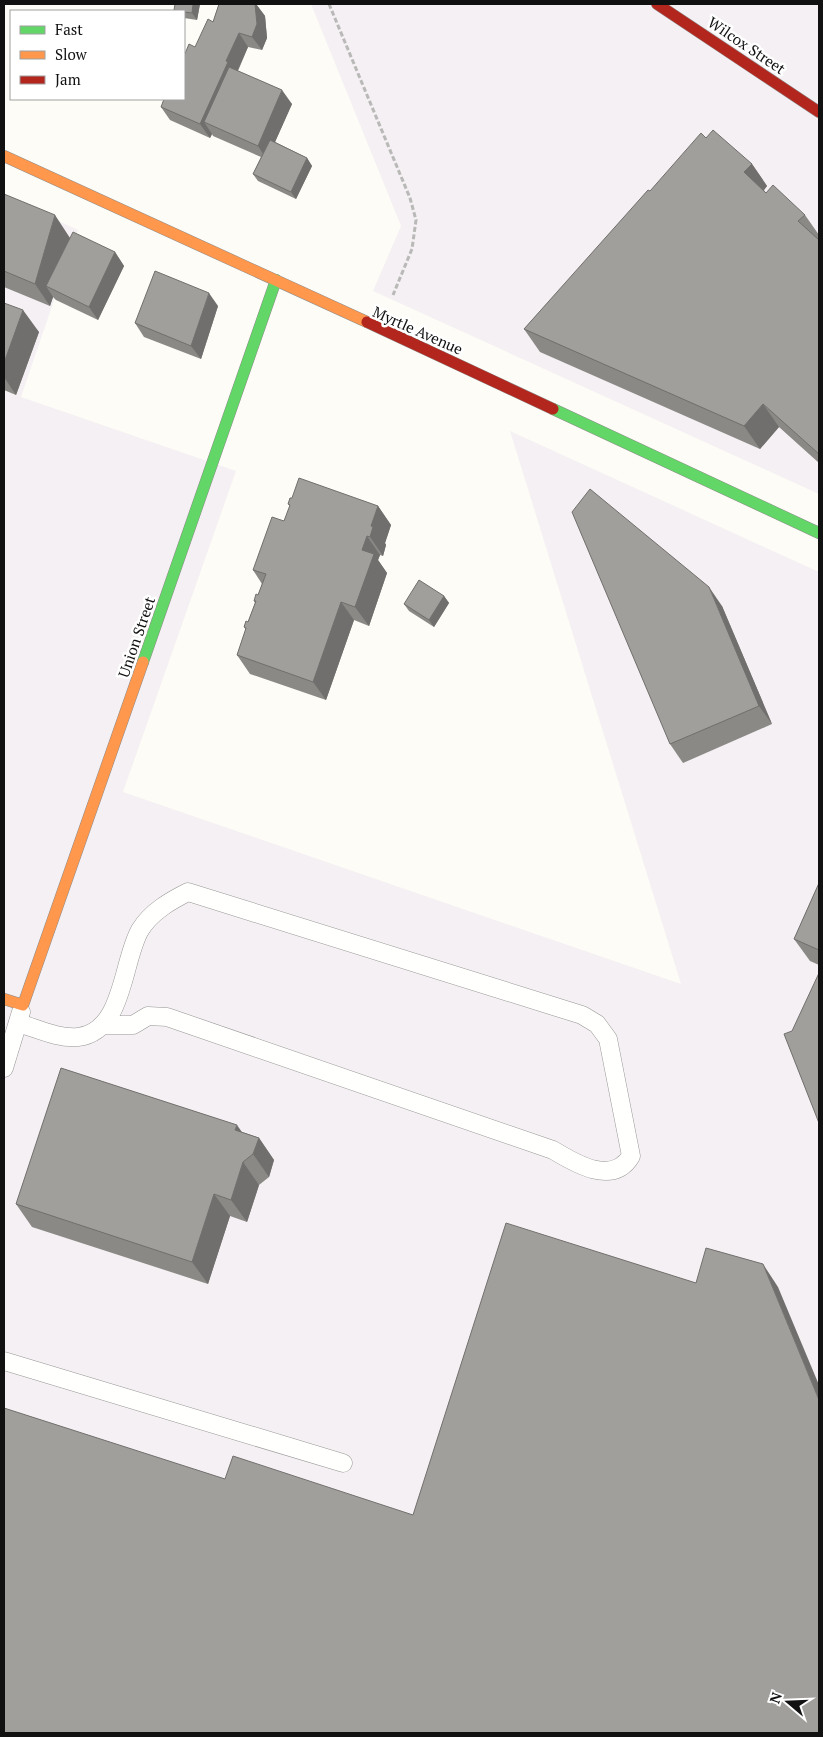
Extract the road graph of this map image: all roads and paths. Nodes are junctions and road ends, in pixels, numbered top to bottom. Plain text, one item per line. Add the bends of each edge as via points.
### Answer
1 (329, 4) edge
2 (657, 4) edge
3 (819, 112) edge
4 (4, 156) edge
5 (276, 280) junction
6 (380, 330) junction
7 (819, 533) edge
8 (4, 999) edge
9 (23, 1005) junction
10 (18, 1023) junction
11 (102, 1025) junction
12 (4, 1068) edge
13 (4, 1362) edge
14 (343, 1463) dead end

1 - 6 path via 410,198 416,220 412,249
2 - 3 street, Wilcox Street
4 - 5 street, Myrtle Avenue
5 - 6 street, Myrtle Avenue
5 - 9 street, Union Street
6 - 7 street, Myrtle Avenue
8 - 9 street
9 - 10 lane
10 - 11 lane via 77,1037 90,1034
10 - 12 lane
11 - 11 lane via 122,985 139,931 159,910 188,892 568,1010 597,1024 608,1039 631,1156 626,1165 618,1169 592,1170 553,1150 168,1017 148,1016 133,1025
13 - 14 lane

